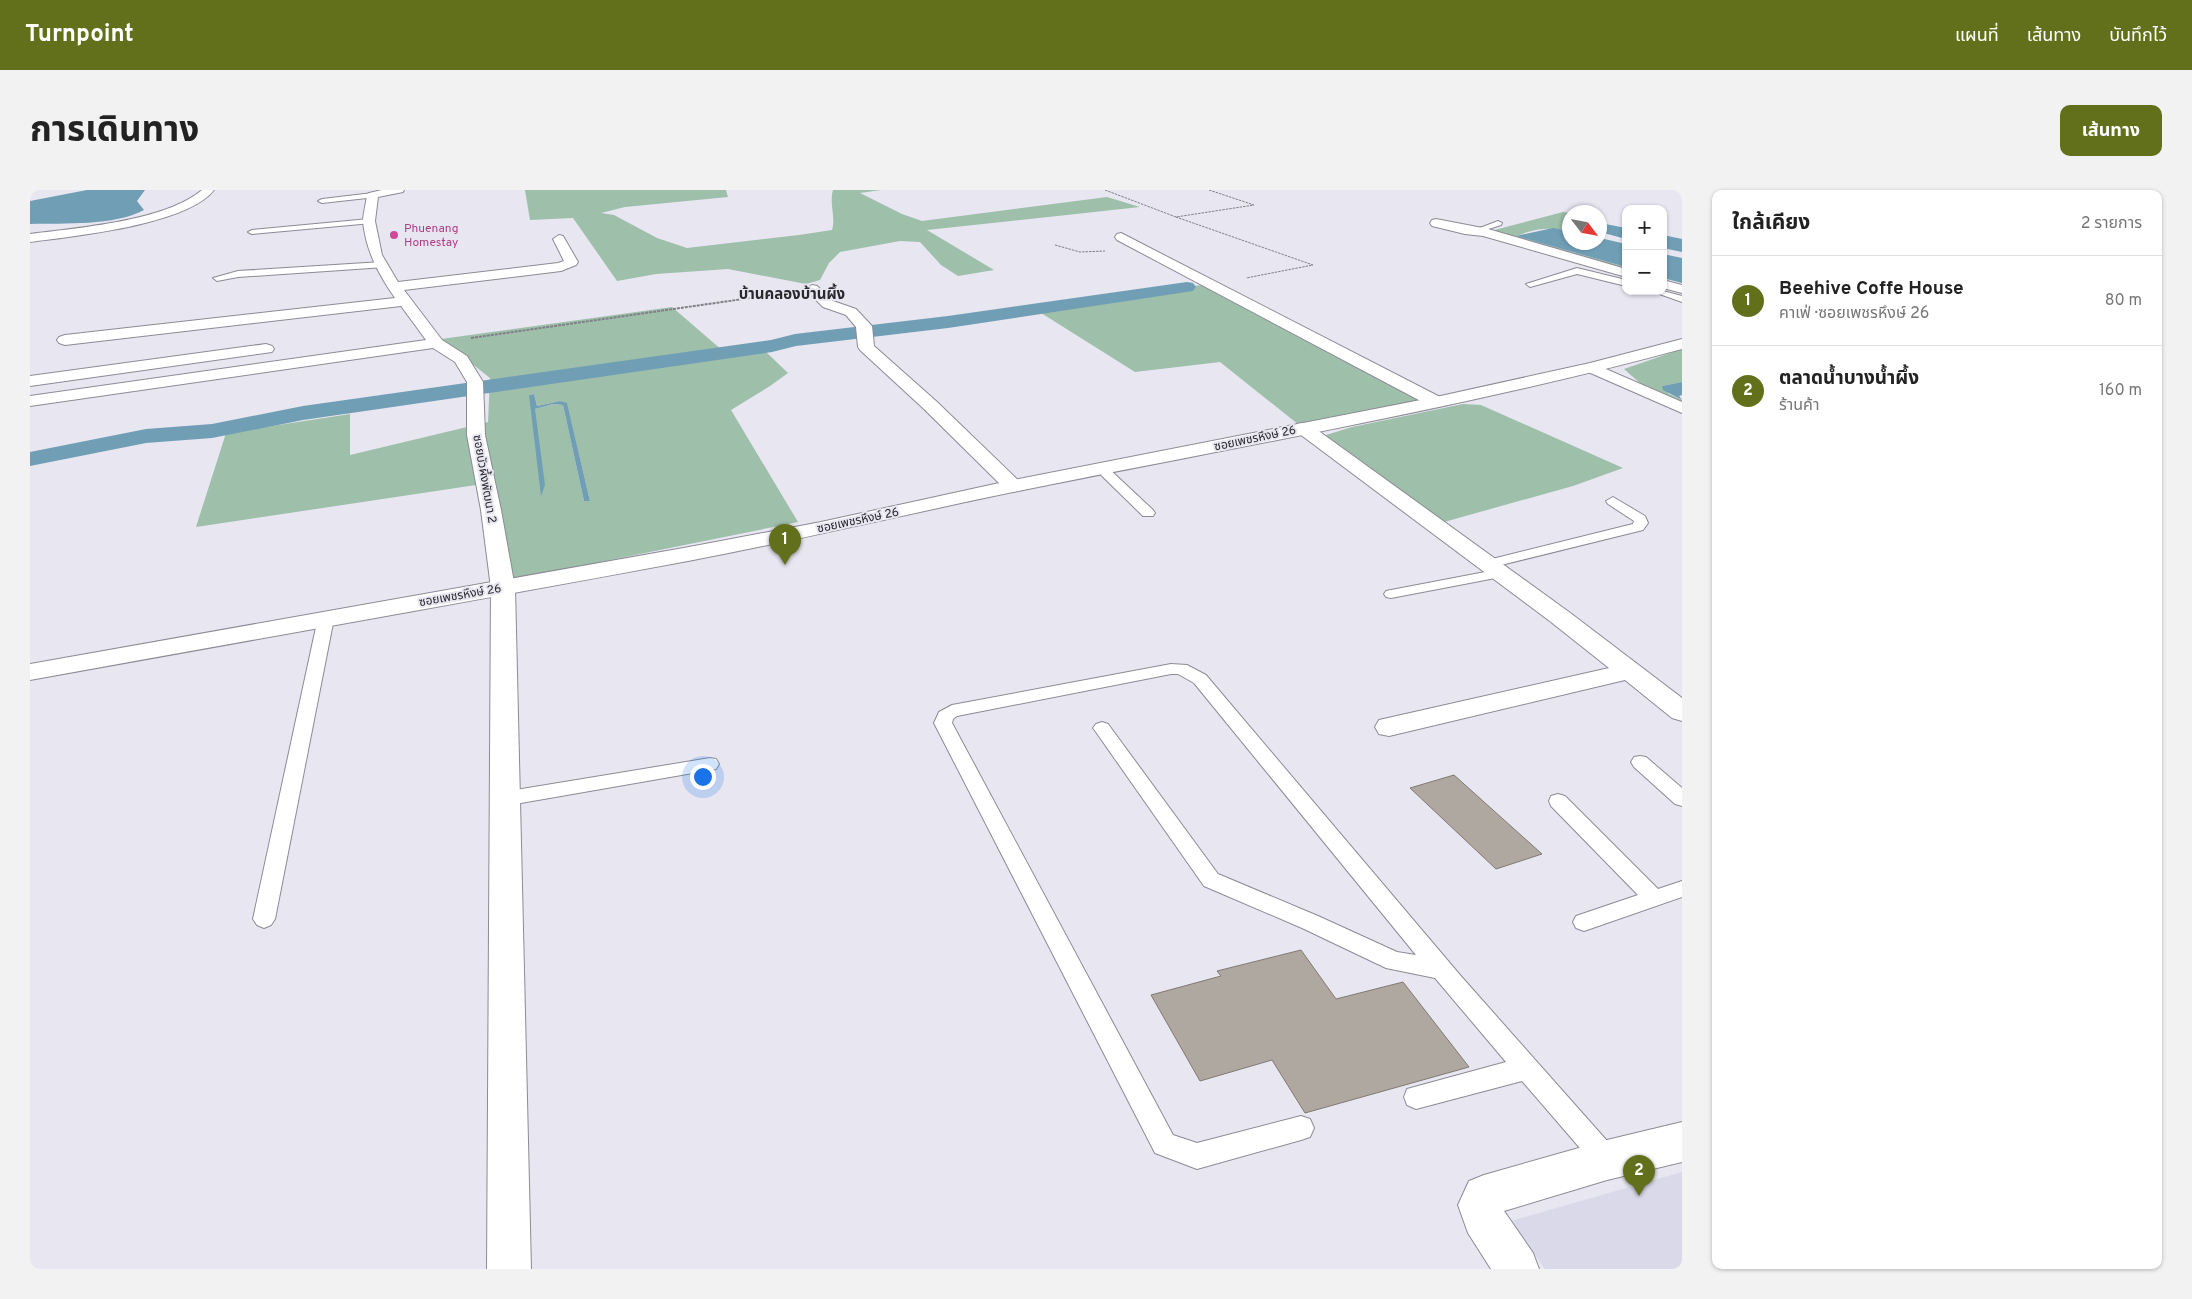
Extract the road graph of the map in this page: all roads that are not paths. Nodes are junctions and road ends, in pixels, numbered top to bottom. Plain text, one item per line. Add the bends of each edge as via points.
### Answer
1 (209, 190) edge
2 (399, 190) edge
3 (373, 195) junction
4 (322, 201) dead end
5 (369, 221) junction
6 (1436, 223) dead end
7 (1498, 223) dead end
8 (1476, 231) junction
9 (252, 232) dead end
10 (1121, 237) dead end
11 (30, 238) edge
12 (559, 239) dead end
13 (382, 265) junction
14 (1622, 272) edge
15 (217, 278) dead end
16 (1622, 281) edge
17 (1530, 284) dead end
18 (1667, 285) edge
19 (394, 287) junction
20 (812, 289) road end
21 (1682, 289) edge
22 (1667, 295) edge
23 (1682, 299) edge
24 (404, 301) junction
25 (424, 327) junction
26 (404, 330) dead end
27 (65, 340) dead end
28 (436, 344) junction
29 (1682, 344) edge
30 (279, 347) dead end
31 (1592, 368) junction
32 (30, 381) edge
33 (30, 401) edge
34 (1436, 402) junction
35 (1682, 408) edge
36 (1303, 428) junction
37 (1102, 469) junction
38 (1013, 486) junction
39 (1613, 501) dead end
40 (1148, 513) dead end
41 (1495, 568) junction
42 (503, 588) junction
43 (1391, 594) dead end
44 (326, 618) junction
45 (1630, 671) junction
46 (30, 672) edge
47 (1682, 712) edge
48 (1389, 727) dead end
49 (1102, 728) dead end
50 (1640, 762) dead end
51 (710, 764) dead end
52 (1682, 799) edge
53 (504, 800) junction
54 (1558, 801) dead end
55 (1682, 889) edge
56 (1654, 898) junction
57 (264, 919) dead end
58 (1584, 922) dead end
59 (1440, 969) junction
60 (1525, 1068) junction
61 (1416, 1097) dead end
62 (1301, 1128) dead end
63 (1682, 1142) edge
64 (1607, 1160) junction
65 (509, 1269) edge
66 (1517, 1269) edge

1 - 11 street via 195,202 135,220
2 - 3 street
3 - 4 lane
3 - 5 street, ซอยบัวผึ้งพัฒนา 2
5 - 9 lane
5 - 13 street, ซอยบัวผึ้งพัฒนา 2 via 376,255
6 - 8 street
7 - 8 lane
8 - 14 street
10 - 34 street
12 - 19 street via 571,262 561,267
13 - 15 lane
13 - 19 street, ซอยบัวผึ้งพัฒนา 2
16 - 17 lane via 1577,271
18 - 21 street
19 - 24 street, ซอยบัวผึ้งพัฒนา 2
20 - 38 street via 828,304 852,312 864,326 866,348
22 - 23 lane
24 - 25 street, ซอยบัวผึ้งพัฒนา 2
24 - 27 street
25 - 26 street
25 - 28 street, ซอยบัวผึ้งพัฒนา 2
28 - 33 street
28 - 42 street, ซอยบัวผึ้งพัฒนา 2 via 461,358 475,388 476,435
29 - 31 street, ซอยเพชรหึงษ์ 26
30 - 32 street
31 - 34 street, ซอยเพชรหึงษ์ 26
31 - 35 street
34 - 36 street, ซอยเพชรหึงษ์ 26
36 - 37 street, ซอยเพชรหึงษ์ 26
36 - 41 street
37 - 38 street, ซอยเพชรหึงษ์ 26
37 - 40 lane
38 - 42 street, ซอยเพชรหึงษ์ 26 via 802,532
39 - 41 lane via 1640,519 1638,527
41 - 43 lane
41 - 45 street
42 - 44 street, ซอยเพชรหึงษ์ 26
42 - 53 street, ซอยบัวผึ้งพัฒนา 2
44 - 46 street, ซอยเพชรหึงษ์ 26
44 - 57 lane
45 - 47 street
45 - 48 street
49 - 59 lane via 1211,880 1394,962
50 - 52 lane
51 - 53 lane
53 - 65 street, ซอยบัวผึ้งพัฒนา 2
54 - 56 lane
55 - 56 lane
56 - 58 lane
59 - 60 lane
59 - 62 lane via 1200,679 1181,669 952,711 945,716 943,723 1164,1144 1197,1156
60 - 61 lane
60 - 64 lane
63 - 64 street
64 - 66 street via 1484,1196 1479,1205 1483,1218

